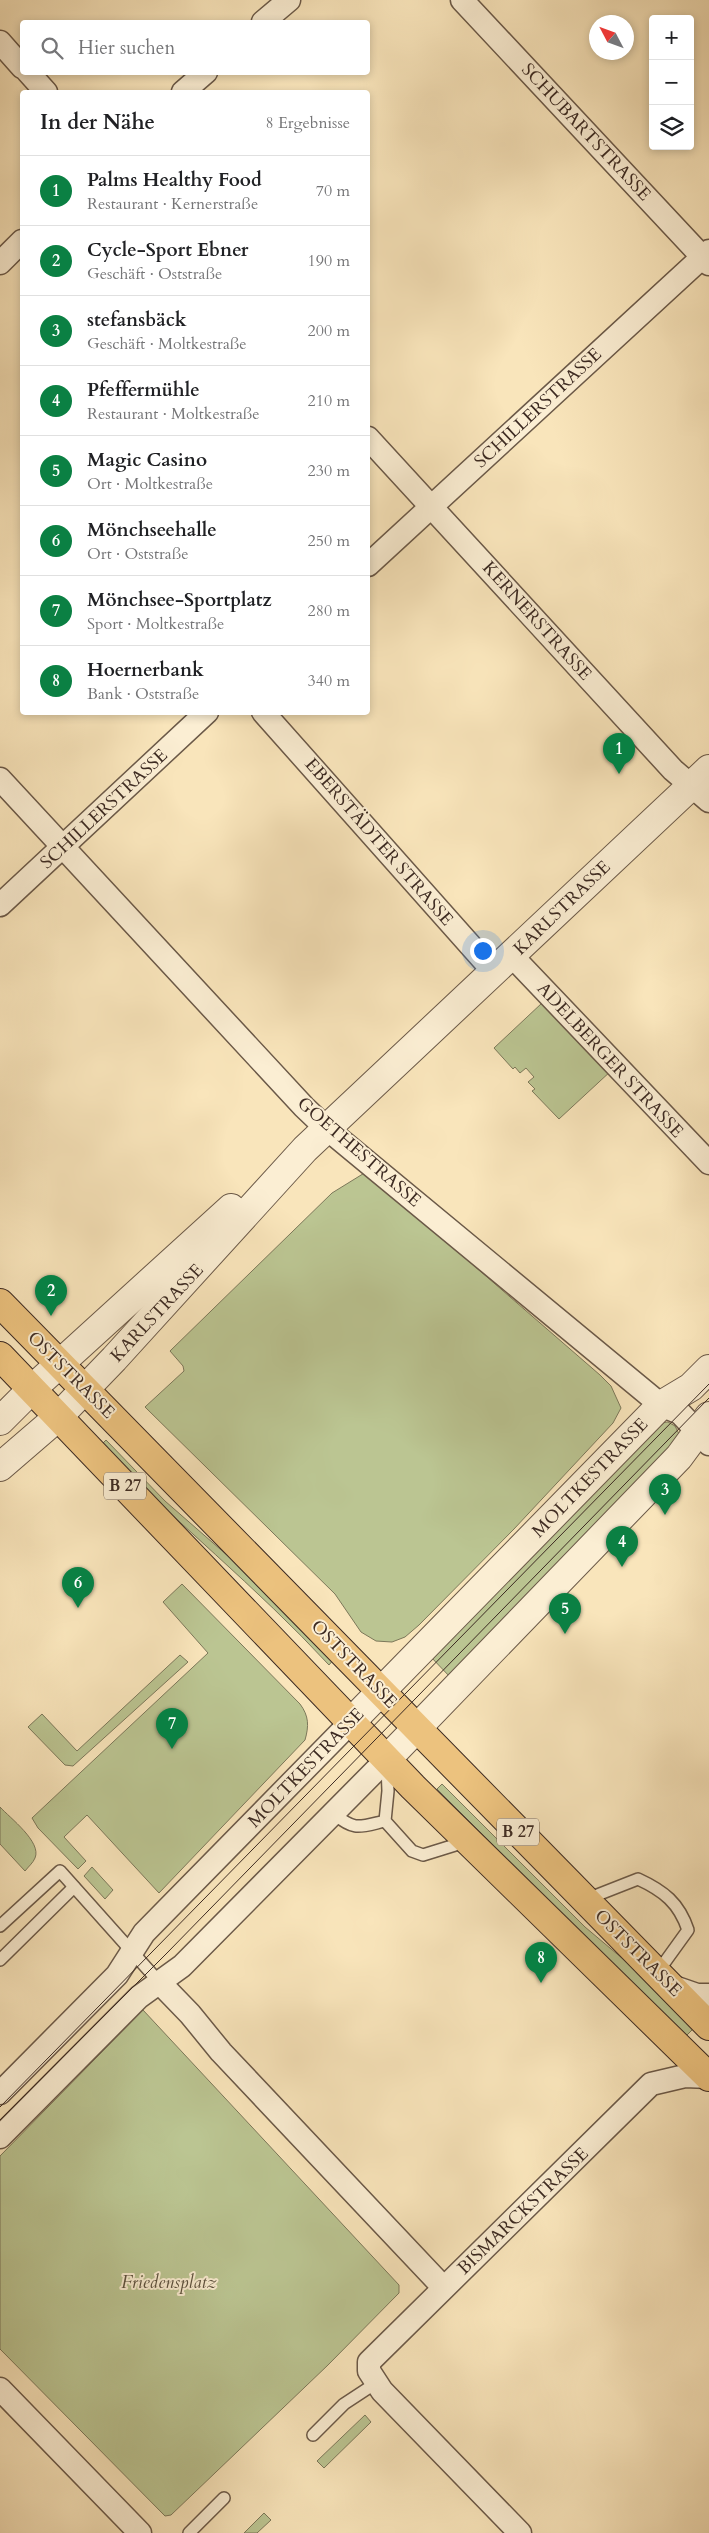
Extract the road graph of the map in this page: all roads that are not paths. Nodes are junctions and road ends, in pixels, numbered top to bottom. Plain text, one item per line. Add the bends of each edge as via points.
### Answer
1 (289, 0) edge
2 (462, 0) edge
3 (265, 20) edge
4 (0, 42) edge
5 (20, 65) edge
6 (31, 75) edge
7 (203, 75) edge
8 (44, 90) edge
9 (185, 90) edge
10 (20, 243) edge
11 (707, 258) edge
12 (0, 263) edge
13 (370, 440) edge
14 (432, 506) junction
15 (370, 563) edge
16 (204, 715) edge
17 (267, 715) edge
18 (709, 768) edge
19 (0, 779) edge
20 (699, 794) edge
21 (63, 846) junction
22 (0, 905) edge
23 (503, 964) junction
24 (326, 1128) junction
25 (305, 1149) junction
26 (709, 1163) edge
27 (0, 1302) edge
28 (0, 1356) edge
29 (60, 1364) junction
30 (709, 1369) edge
31 (32, 1389) junction
32 (85, 1390) junction
33 (662, 1405) junction
34 (58, 1417) junction
35 (0, 1421) edge
36 (705, 1431) edge
37 (0, 1468) edge
38 (381, 1692) junction
39 (351, 1722) junction
40 (416, 1728) junction
41 (387, 1759) junction
42 (334, 1814) junction
43 (385, 1821) junction
44 (468, 1841) junction
45 (74, 1888) junction
46 (585, 1900) junction
47 (0, 1926) edge
48 (131, 1952) junction
49 (0, 1960) edge
50 (664, 1980) junction
51 (160, 1983) junction
52 (709, 1995) edge
53 (709, 2026) edge
54 (709, 2077) edge
55 (0, 2093) edge
56 (0, 2137) edge
57 (443, 2287) junction
58 (372, 2377) junction
59 (0, 2389) edge
60 (313, 2435) dead end
61 (224, 2498) dead end
62 (140, 2533) edge
63 (189, 2533) edge
64 (520, 2533) edge

1 - 3 street
2 - 11 street, SCHUBARTSTRASSE
4 - 5 street
6 - 8 street
7 - 9 street
10 - 12 street
11 - 14 street, SCHILLERSTRASSE
13 - 14 street, KERNERSTRASSE
14 - 15 street, SCHILLERSTRASSE
14 - 20 street, KERNERSTRASSE
16 - 21 street, SCHILLERSTRASSE
17 - 23 street, EBERSTÄDTER STRASSE
18 - 20 street, KARLSTRASSE
19 - 21 street, GOETHESTRASSE
20 - 23 street, KARLSTRASSE
21 - 22 street, SCHILLERSTRASSE
21 - 24 street, GOETHESTRASSE
23 - 24 street, KARLSTRASSE
23 - 26 street, ADELBERGER STRASSE
24 - 25 street, KARLSTRASSE
24 - 33 street, GOETHESTRASSE
25 - 29 street, KARLSTRASSE via 230,1209
25 - 32 street, KARLSTRASSE via 158,1314
27 - 29 main road, OSTSTRASSE / B 27
28 - 31 main road, OSTSTRASSE / B 27
29 - 31 street, KARLSTRASSE
29 - 32 main road, OSTSTRASSE / B 27
30 - 33 street, MOLTKESTRASSE via 691,1387
31 - 34 main road, OSTSTRASSE / B 27
31 - 35 street, KARLSTRASSE
32 - 34 street, KARLSTRASSE
32 - 38 main road, OSTSTRASSE / B 27
33 - 36 street, GOETHESTRASSE
33 - 38 street, MOLTKESTRASSE
34 - 37 street, KARLSTRASSE
34 - 39 main road, OSTSTRASSE / B 27
36 - 40 street
38 - 39 street, MOLTKESTRASSE
38 - 40 main road, OSTSTRASSE / B 27
39 - 41 main road, OSTSTRASSE / B 27
39 - 48 street, MOLTKESTRASSE via 144,1933
40 - 41 street
40 - 46 main road, OSTSTRASSE / B 27
41 - 42 street
41 - 43 lane
41 - 44 main road, OSTSTRASSE / B 27
42 - 43 lane via 349,1826
42 - 51 street via 182,1966
43 - 44 lane via 412,1851 423,1855
44 - 54 main road, OSTSTRASSE / B 27
45 - 47 lane via 60,1871
45 - 48 lane
45 - 49 lane
46 - 50 main road, OSTSTRASSE / B 27
46 - 50 lane via 638,1879 658,1888 682,1912 688,1930
48 - 51 lane
48 - 55 street, MOLTKESTRASSE via 117,1975
50 - 52 street via 697,1995
50 - 53 main road, OSTSTRASSE / B 27
51 - 56 street via 139,1997
51 - 57 street via 228,2060
54 - 57 street, BISMARCKSTRASSE via 685,2076 651,2084 584,2153
57 - 58 street, BISMARCKSTRASSE via 369,2362
58 - 60 lane
58 - 64 street
59 - 62 street
61 - 63 lane

